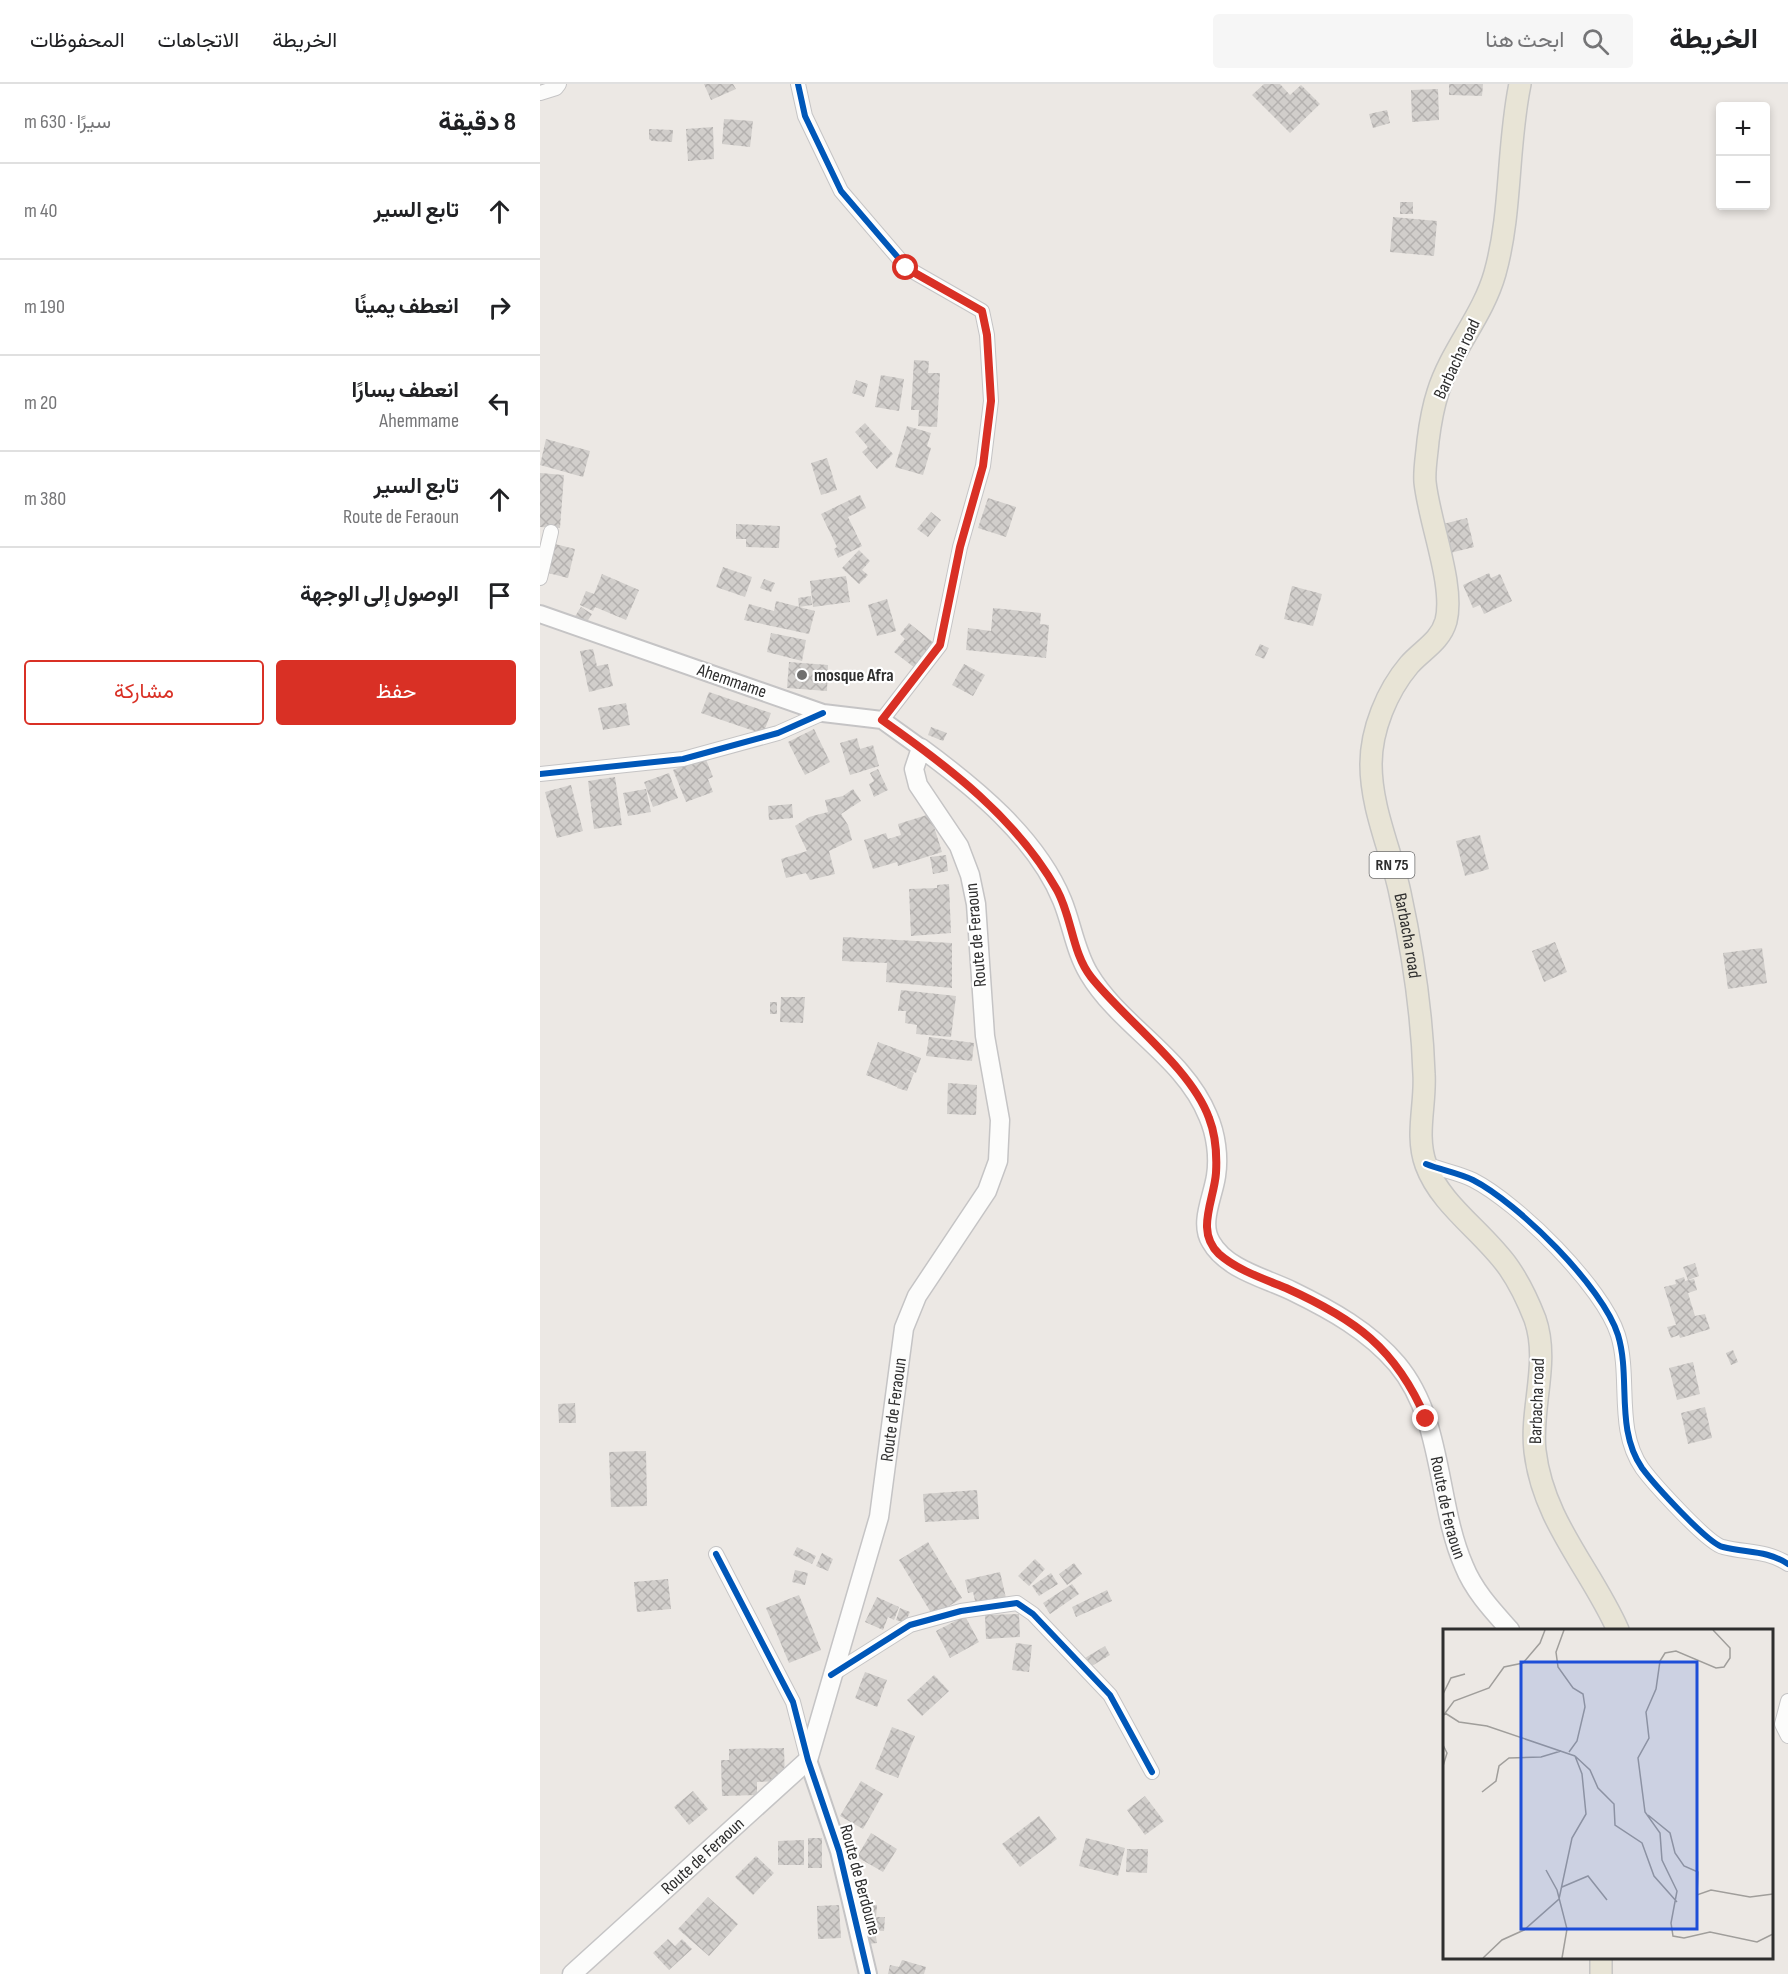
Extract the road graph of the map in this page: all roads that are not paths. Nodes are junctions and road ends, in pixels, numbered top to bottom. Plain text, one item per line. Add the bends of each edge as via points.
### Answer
1 (559, 84) edge
2 (798, 84) edge
3 (1520, 84) edge
4 (540, 93) edge
5 (551, 532) dead end
6 (540, 578) edge
7 (540, 614) edge
8 (823, 713) junction
9 (882, 720) junction
10 (921, 748) junction
11 (540, 774) edge
12 (1426, 1164) junction
13 (716, 1554) dead end
14 (1788, 1564) edge
15 (1509, 1629) edge
16 (1616, 1629) edge
17 (831, 1675) junction
18 (1788, 1701) edge
19 (1788, 1736) edge
20 (808, 1760) junction
21 (1152, 1772) dead end
22 (572, 1974) edge
23 (868, 1974) edge

1 - 4 street
2 - 9 street via 804,116 841,191 906,268 982,311 987,335 991,401 983,466 960,547 940,645
3 - 12 main road, Barbacha road / RN 75 via 1503,240 1495,276 1438,391 1429,435 1425,480 1445,579 1447,618 1431,646 1410,663 1392,690 1381,715 1371,760 1381,826 1400,891 1422,1029 1425,1081 1421,1143
5 - 6 street
7 - 8 street, Ahemmame
8 - 9 street, Ahemmame
8 - 11 street via 778,733 683,759
9 - 10 street, Ahemmame
10 - 15 main road, Route de Feraoun via 980,797 1029,847 1062,899 1089,974 1196,1092 1209,1117 1216,1145 1216,1175 1206,1220 1209,1240 1219,1254 1348,1322 1375,1340 1400,1367 1426,1419 1449,1523 1464,1568
10 - 17 main road, Route de Feraoun via 914,769 918,785 959,846 976,904 985,1036 1000,1120 998,1161 987,1191 916,1296 904,1328 879,1517
12 - 14 street via 1473,1180 1522,1213 1597,1296 1618,1335 1629,1438 1642,1468 1698,1531 1720,1547 1775,1555
12 - 16 main road, Barbacha road / RN 75 via 1440,1191 1507,1266 1525,1295 1537,1326 1540,1361 1534,1448 1541,1486 1558,1527
13 - 20 street via 793,1702
17 - 20 main road, Route de Feraoun
17 - 21 street via 910,1625 961,1611 1017,1603 1033,1614 1110,1695
18 - 19 street via 1782,1724
20 - 22 main road, Route de Feraoun
20 - 23 street, Route de Berdoune via 840,1851

